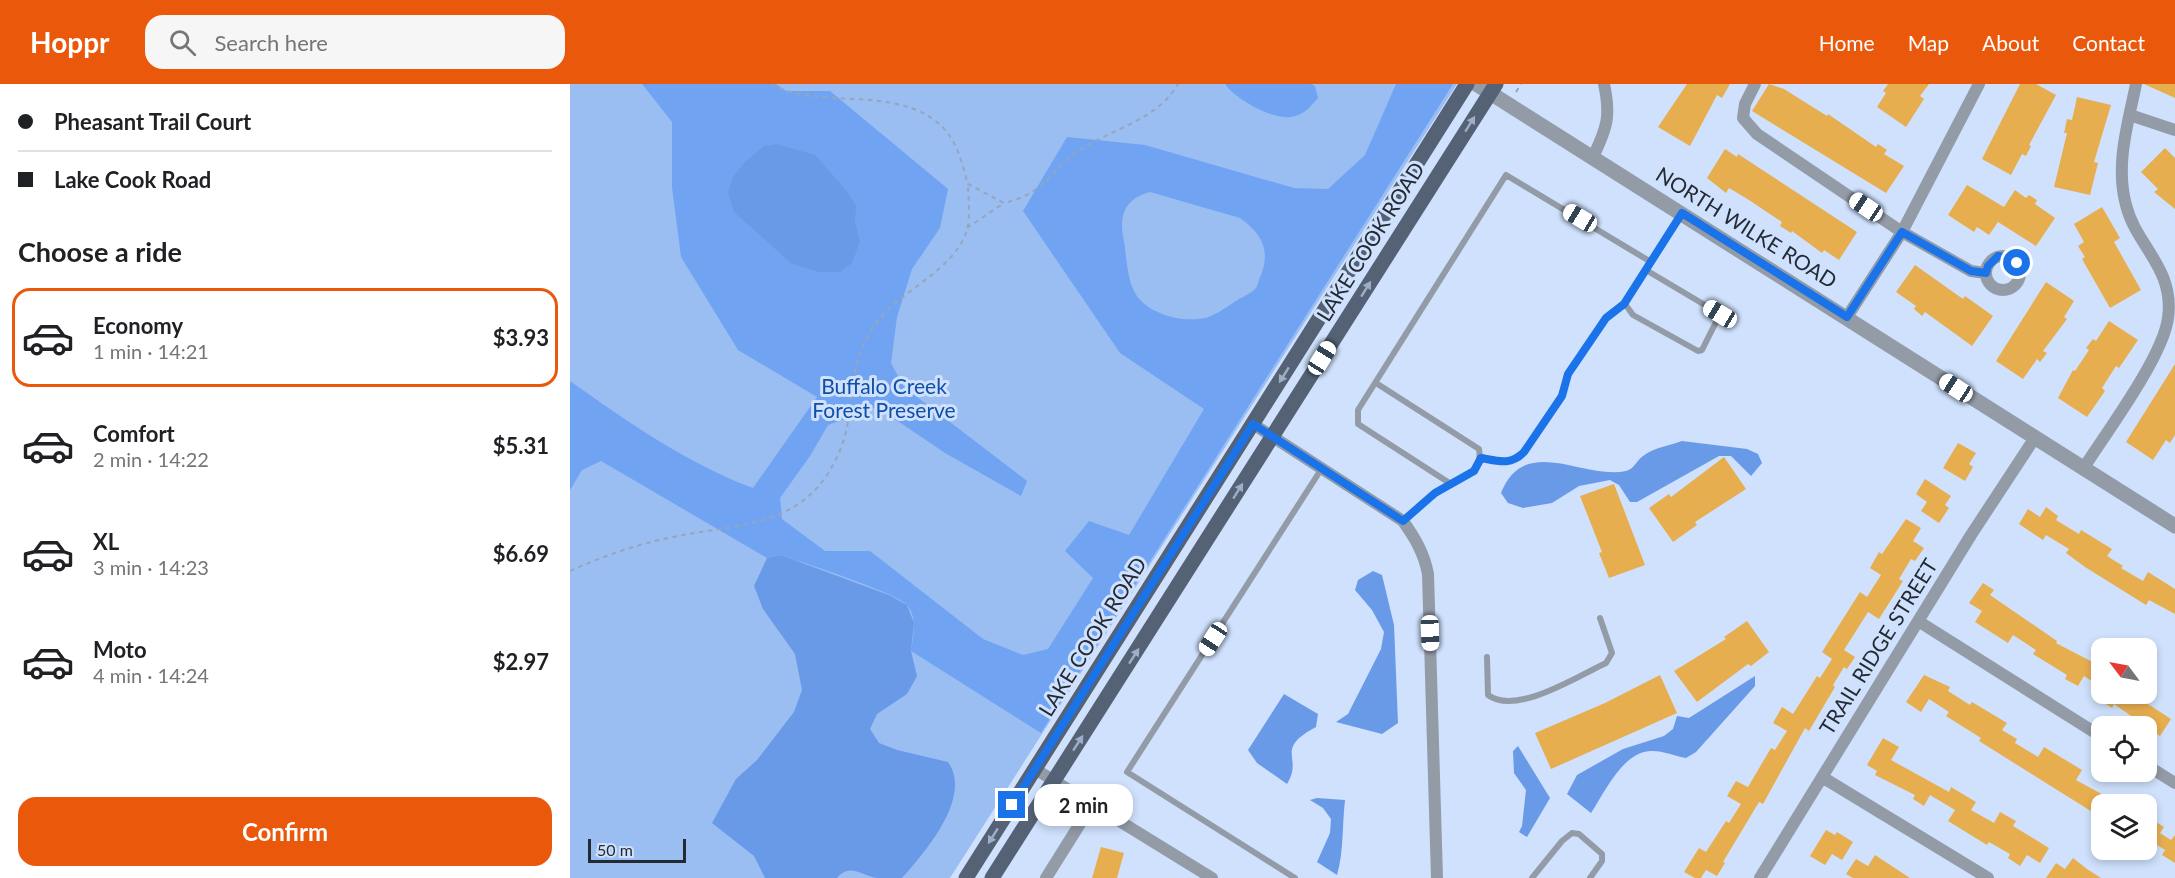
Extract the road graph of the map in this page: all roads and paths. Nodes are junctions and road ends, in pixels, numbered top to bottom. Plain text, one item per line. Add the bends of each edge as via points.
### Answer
1 (771, 84) edge
2 (1178, 84) edge
3 (1467, 84) edge
4 (1476, 84) edge
5 (1604, 84) edge
6 (1755, 84) edge
7 (1980, 84) edge
8 (2136, 84) edge
9 (1493, 89) edge
10 (2130, 115) junction
11 (2175, 130) edge
12 (1593, 157) junction
13 (968, 184) junction
14 (1004, 203) junction
15 (1682, 213) junction
16 (968, 228) junction
17 (1902, 232) junction
18 (1651, 262) junction
19 (1646, 270) junction
20 (1986, 273) dead end
21 (1624, 304) junction
22 (1847, 317) junction
23 (1376, 383) junction
24 (1253, 424) junction
25 (1272, 436) junction
26 (2034, 439) junction
27 (1481, 458) junction
28 (1322, 468) junction
29 (2084, 469) junction
30 (1451, 484) junction
31 (1403, 521) junction
32 (2175, 526) edge
33 (570, 571) edge
34 (1600, 618) dead end
35 (1918, 621) junction
36 (1487, 657) dead end
37 (2091, 730) edge
38 (1035, 769) junction
39 (2157, 772) edge
40 (1822, 777) junction
41 (1054, 780) junction
42 (2175, 783) edge
43 (1093, 803) junction
44 (966, 878) edge
45 (992, 878) edge
46 (1046, 878) edge
47 (1212, 878) edge
48 (1295, 878) edge
49 (1437, 878) edge
50 (1532, 878) edge
51 (1590, 878) edge
52 (1760, 878) edge
53 (1988, 878) edge

1 - 13 path via 792,94 895,102 922,112 941,125 956,145
2 - 14 path via 1171,97 1154,111 1083,148 1042,188
3 -> 24 main road, LAKE COOK ROAD
4 - 9 street, NORTH WILKE ROAD
5 - 12 street via 1609,106 1607,128
6 - 17 street via 1743,118 1757,134
7 - 17 street
8 - 10 street
9 - 12 street, NORTH WILKE ROAD
25 -> 9 main road, LAKE COOK ROAD
10 - 11 street
10 - 29 street via 2121,160 2126,206 2164,280 2168,317 2158,349
12 - 15 street, NORTH WILKE ROAD
13 - 14 path
13 - 16 path
14 - 16 path
15 - 18 lane
15 - 22 street, NORTH WILKE ROAD
16 - 33 path via 950,258 898,298 861,346 850,384 843,444 827,475 806,498 773,519 654,542
17 - 20 street via 1971,271
17 - 22 street
18 - 19 lane
18 - 23 lane via 1508,174
19 - 21 lane
19 - 21 lane via 1720,314 1702,350 1633,315
21 - 27 lane via 1606,318 1568,374 1562,396 1524,452 1505,463
22 - 26 street, NORTH WILKE ROAD
23 - 27 lane via 1470,441 1479,449
23 - 30 lane via 1358,410 1358,424
24 - 25 street
24 - 38 main road, LAKE COOK ROAD
25 - 28 street
41 -> 25 main road, LAKE COOK ROAD
26 - 29 street, NORTH WILKE ROAD
26 - 35 street, TRAIL RIDGE STREET
27 - 30 lane via 1474,471
28 - 31 street
28 - 48 lane via 1127,772
29 - 32 street, NORTH WILKE ROAD
30 - 31 lane
31 - 49 street via 1418,542 1428,574
34 - 36 lane via 1612,653 1606,663 1521,702 1497,702 1488,695
35 - 37 street
35 - 40 street, TRAIL RIDGE STREET
38 - 41 street
38 -> 44 main road, LAKE COOK ROAD
39 - 42 street
40 - 52 street, TRAIL RIDGE STREET
40 - 53 street
41 - 43 street
41 - 45 main road, LAKE COOK ROAD
43 - 46 street
43 - 47 street
50 - 51 lane via 1572,833 1579,834 1602,854 1602,861

